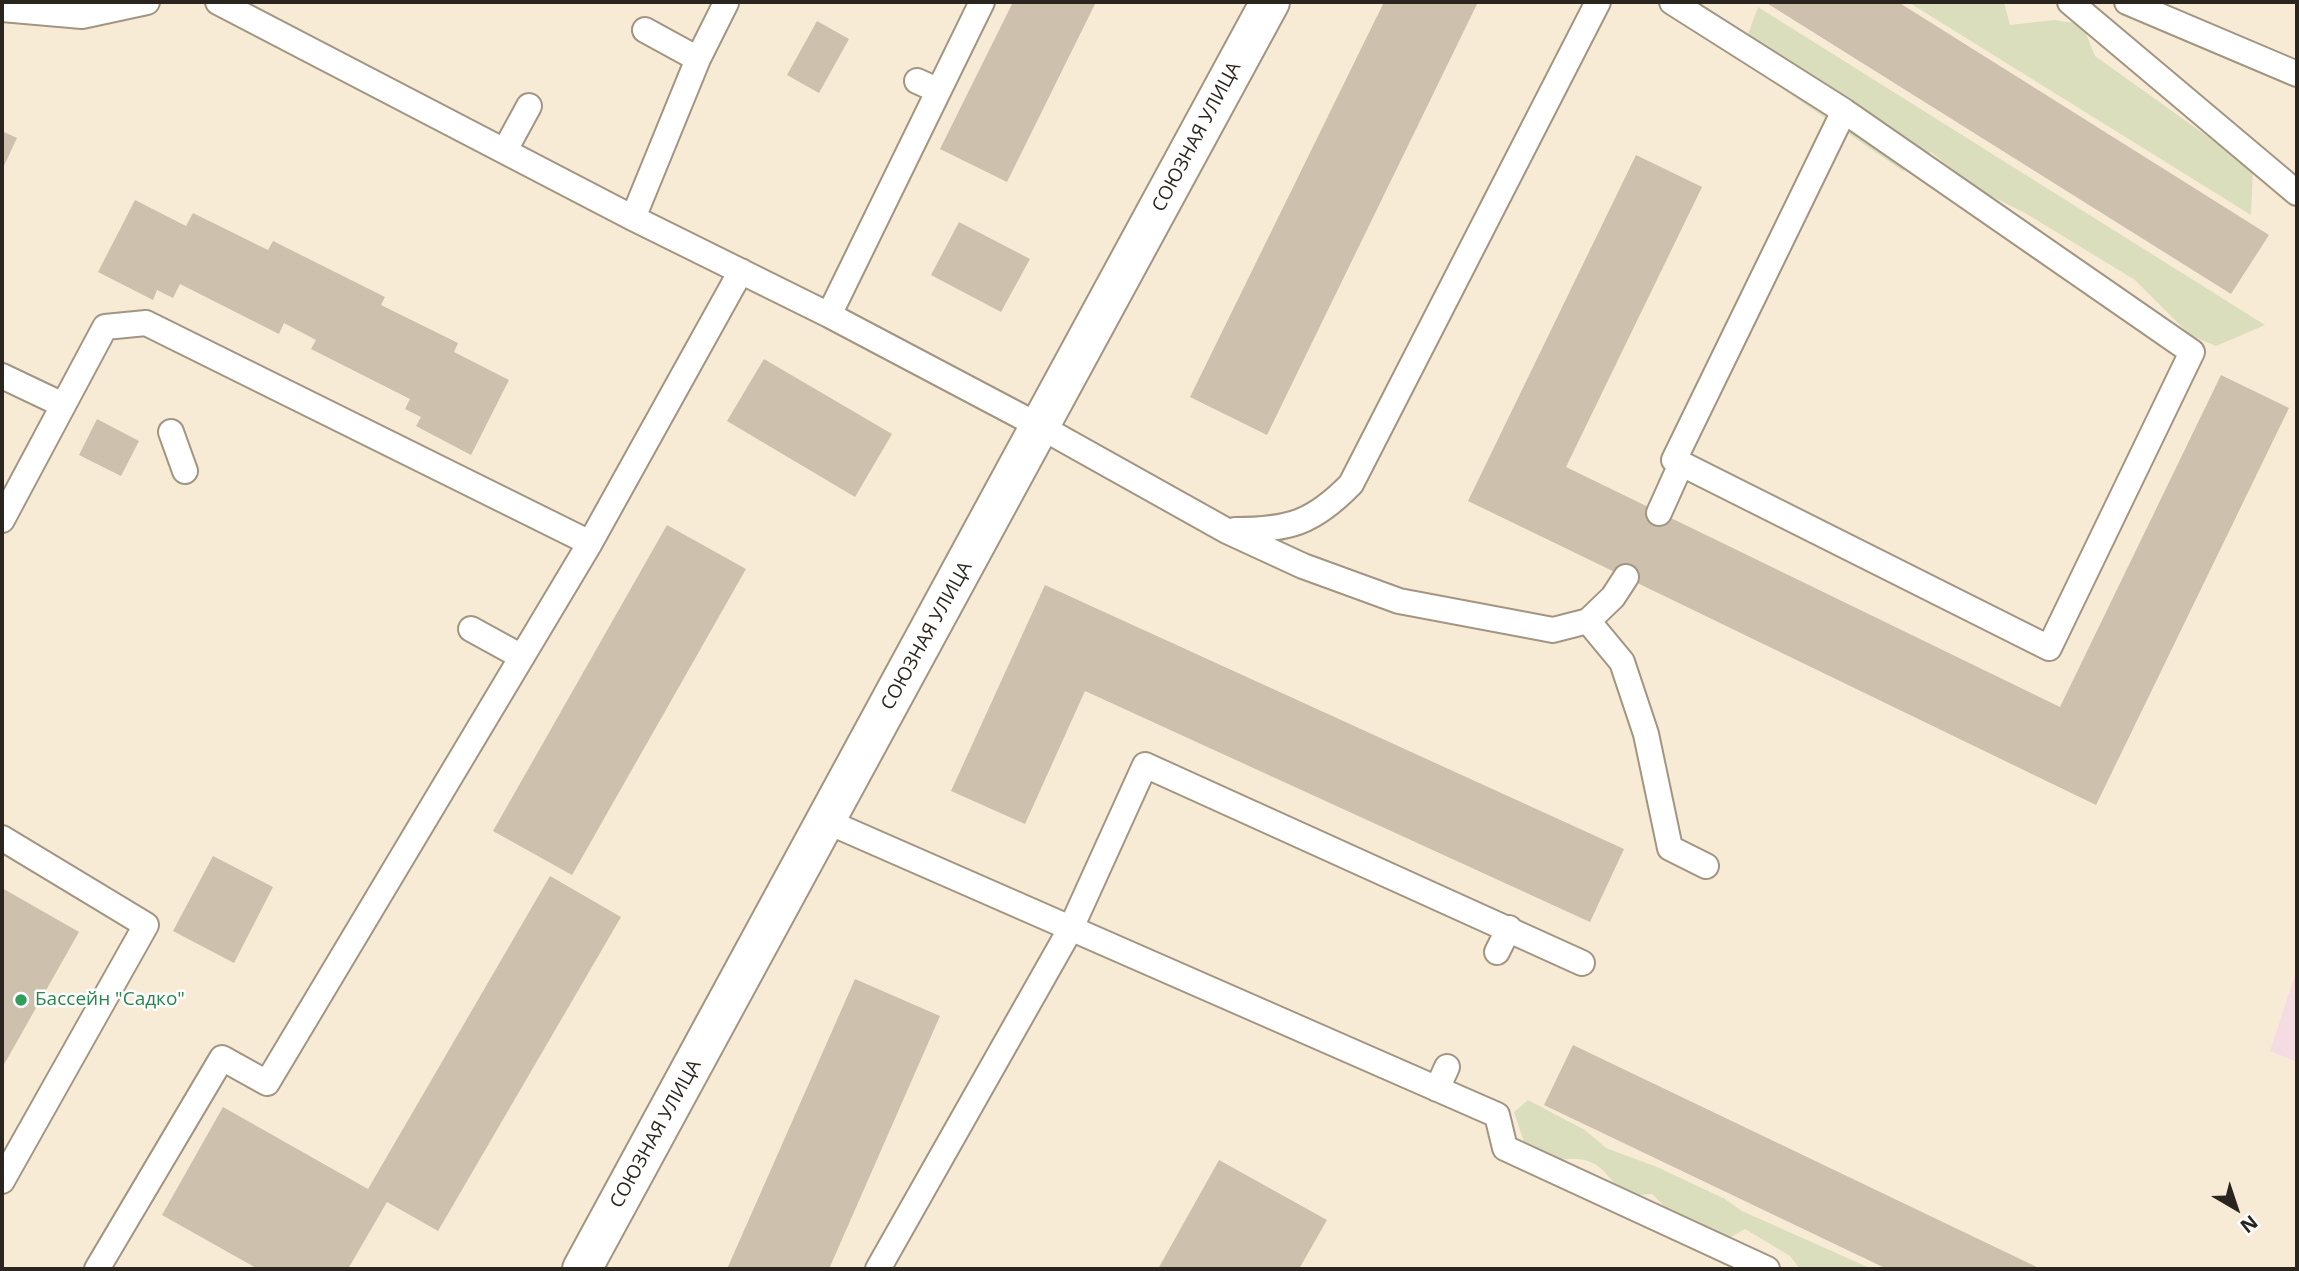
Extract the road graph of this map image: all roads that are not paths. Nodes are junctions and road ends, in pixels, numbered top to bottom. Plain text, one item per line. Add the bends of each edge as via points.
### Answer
1 (146, 2) edge
2 (218, 2) edge
3 (982, 2) edge
4 (1270, 2) edge
5 (1598, 2) edge
6 (1672, 2) edge
7 (2070, 2) edge
8 (2127, 2) edge
9 (726, 4) dead end
10 (2, 9) edge
11 (645, 30) dead end
12 (698, 60) junction
13 (2297, 74) edge
14 (529, 106) dead end
15 (1844, 111) junction
16 (505, 150) junction
17 (2297, 193) edge
18 (634, 218) junction
19 (741, 271) junction
20 (829, 315) junction
21 (2, 376) edge
22 (63, 405) junction
23 (1041, 427) junction
24 (171, 432) dead end
25 (1681, 464) junction
26 (185, 471) dead end
27 (1659, 513) dead end
28 (2, 520) edge
29 (1227, 531) junction
30 (590, 543) junction
31 (1626, 577) dead end
32 (1588, 621) junction
33 (471, 629) dead end
34 (522, 657) junction
35 (826, 821) junction
36 (2, 838) edge
37 (1706, 866) dead end
38 (1509, 928) junction
39 (1071, 929) junction
40 (1497, 952) dead end
41 (1582, 963) dead end
42 (2, 1181) edge
43 (97, 1269) edge
44 (582, 1269) edge
45 (878, 1269) edge
46 (1767, 1269) edge

1 - 10 lane via 82,16
2 - 16 lane
3 - 20 lane via 927,86
4 - 23 street, СОЮЗНАЯ УЛИЦА
5 - 29 lane via 1388,425 1351,484 1325,511 1276,530
6 - 15 lane
7 - 17 lane
8 - 13 lane
9 - 12 lane
11 - 12 lane
12 - 18 lane
14 - 16 lane
15 - 25 lane via 1674,460
15 - 25 lane via 2192,352 2049,648
16 - 18 lane
18 - 19 lane
19 - 20 lane
19 - 30 lane
20 - 23 lane
21 - 22 lane
22 - 28 lane
22 - 30 lane via 105,327 137,333 146,323
23 - 29 lane
23 - 35 street, СОЮЗНАЯ УЛИЦА
24 - 26 lane
25 - 27 lane
29 - 32 lane via 1303,566 1399,601 1553,630
30 - 34 lane
31 - 32 lane
32 - 37 lane via 1622,662 1646,734 1670,849
33 - 34 lane
34 - 43 lane via 267,1083 222,1058
35 - 39 lane
35 - 44 street, СОЮЗНАЯ УЛИЦА
36 - 42 lane via 146,925
38 - 39 lane via 1145,765
38 - 40 lane
38 - 41 lane
39 - 45 lane
39 - 46 lane via 1442,1078 1497,1115 1505,1148

